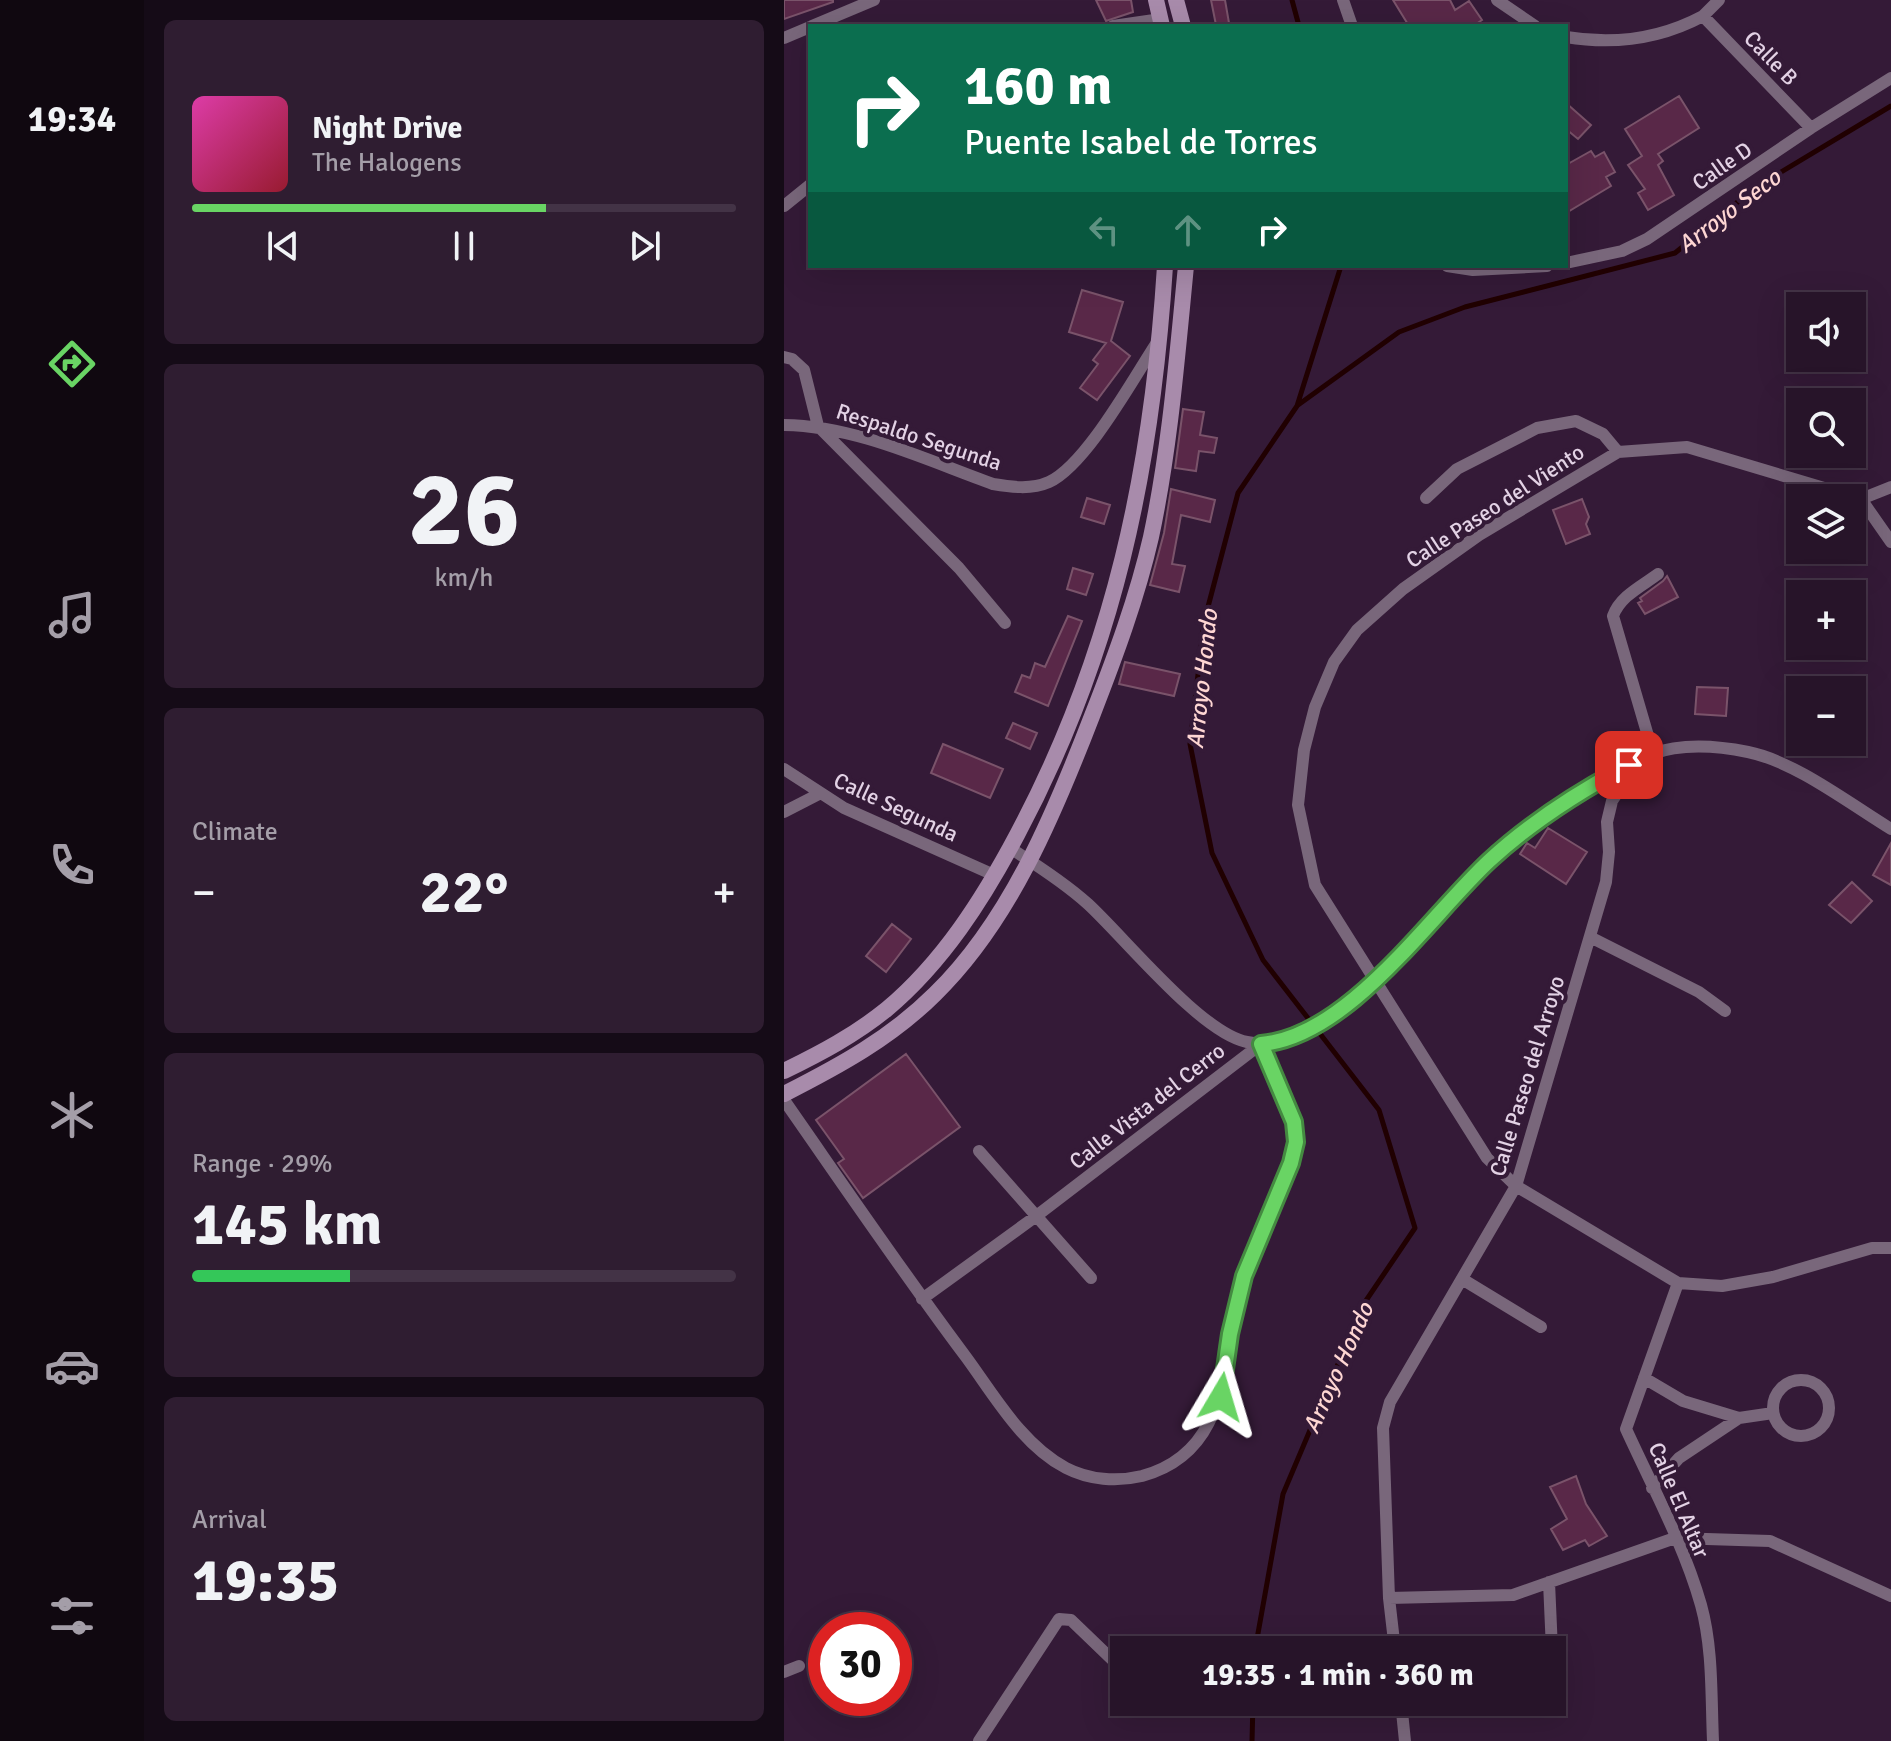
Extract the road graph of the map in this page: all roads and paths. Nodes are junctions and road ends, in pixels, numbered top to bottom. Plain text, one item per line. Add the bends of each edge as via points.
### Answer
1 (874, 0) edge
2 (1156, 0) edge
3 (1176, 0) edge
4 (1343, 0) edge
5 (1497, 0) edge
6 (1719, 0) edge
7 (1703, 16) junction
8 (1161, 22) edge
9 (816, 24) edge
10 (1137, 24) edge
11 (1182, 24) edge
12 (1351, 24) edge
13 (1532, 24) edge
14 (808, 27) edge
15 (1568, 37) edge
16 (784, 38) edge
17 (1891, 78) edge
18 (1811, 128) junction
19 (808, 187) edge
20 (784, 206) edge
21 (1568, 263) edge
22 (1165, 268) edge
23 (1186, 268) edge
24 (1460, 268) edge
25 (1510, 268) edge
26 (1160, 338) junction
27 (784, 357) edge
28 (784, 425) edge
29 (818, 426) junction
30 (1618, 452) junction
31 (1811, 484) edge
32 (1891, 487) edge
33 (1866, 497) edge
34 (1426, 498) dead end
35 (1866, 506) edge
36 (1891, 542) edge
37 (1658, 574) dead end
38 (1005, 623) dead end
39 (1653, 753) junction
40 (784, 769) edge
41 (819, 794) junction
42 (784, 812) edge
43 (1891, 829) edge
44 (1010, 848) junction
45 (1029, 860) junction
46 (994, 875) junction
47 (1590, 937) junction
48 (1376, 979) junction
49 (1725, 1011) dead end
50 (1261, 1044) junction
51 (784, 1071) edge
52 (784, 1094) edge
53 (784, 1100) edge
54 (979, 1151) dead end
55 (1516, 1186) junction
56 (1035, 1217) junction
57 (1891, 1248) edge
58 (1091, 1278) dead end
59 (1462, 1279) junction
60 (1678, 1283) junction
61 (922, 1299) junction
62 (1541, 1327) dead end
63 (1644, 1378) junction
64 (1773, 1413) junction
65 (1739, 1418) junction
66 (1652, 1488) junction
67 (1675, 1538) junction
68 (1549, 1582) junction
69 (1891, 1596) edge
70 (1389, 1598) junction
71 (1393, 1636) edge
72 (1551, 1636) edge
73 (1110, 1658) edge
74 (799, 1666) dead end
75 (784, 1672) edge
76 (1402, 1716) edge
77 (979, 1741) edge
78 (1405, 1741) edge
79 (1713, 1741) edge

1 - 9 street
2 - 8 main road
3 - 11 main road
4 - 12 street
5 - 13 street
6 - 7 street
7 - 15 street via 1677,30 1624,41
7 - 18 street, Calle B
8 - 10 street
14 - 16 street
17 - 18 street, Calle D
18 - 21 street, Calle D via 1647,239
19 - 20 street
22 - 26 main road
23 - 45 main road via 1160,486 1139,583 1078,753
24 - 25 street
26 - 29 street, Respaldo Segunda via 1073,464 1038,486 993,484
26 - 44 main road via 1135,514 1116,589 1062,743
27 - 29 street via 804,370
28 - 29 street, Respaldo Segunda
29 - 38 street via 959,568
30 - 31 street, Calle Paseo del Viento via 1687,447
30 - 34 street via 1603,434 1576,421 1537,428 1457,469
30 - 48 street, Calle Paseo del Viento via 1479,535 1403,589 1357,630 1334,662 1304,750 1298,805 1315,885
32 - 33 street
35 - 36 street
37 - 39 street via 1623,599 1613,616
39 - 43 street via 1706,746 1776,760
39 - 47 street, Calle Paseo del Arroyo via 1612,801 1606,882
39 - 48 street via 1548,815 1491,860
40 - 41 street, Calle Segunda
41 - 42 street
41 - 46 street, Calle Segunda
44 - 45 street
44 - 46 main road
45 - 50 street via 1088,904 1195,1011 1237,1040
45 - 52 main road via 986,932 936,994 880,1042
46 - 51 main road via 943,951 904,993 832,1048
47 - 49 street via 1699,992
47 - 55 street, Calle Paseo del Arroyo
48 - 50 street via 1305,1031
48 - 55 street, Calle Paseo del Viento via 1487,1158
50 - 56 street, Calle Vista del Cerro
50 - 61 street via 1294,1122 1296,1142 1244,1276 1221,1397 1191,1449 1154,1473 1133,1478 1089,1477 1067,1469 1018,1427
53 - 61 street
54 - 56 street
55 - 59 street, Calle Paseo del Arroyo
55 - 60 street, Calle Paseo del Viento
56 - 58 street
56 - 61 street, Calle Vista del Cerro
57 - 60 street via 1872,1248 1722,1286
59 - 62 street
59 - 70 street, Calle Paseo del Arroyo via 1390,1402 1383,1428
60 - 63 street, Calle El Altar
63 - 65 street via 1683,1401
63 - 66 street, Calle El Altar via 1626,1429
64 - 64 street via 1786,1432 1797,1436 1819,1429 1829,1409 1820,1388 1799,1380 1779,1391
64 - 65 street
65 - 66 street via 1679,1458
66 - 67 street, Calle El Altar
67 - 68 street
67 - 69 street via 1770,1541
67 - 79 street, Calle El Altar via 1701,1606
68 - 70 street via 1513,1595
68 - 72 street
70 - 71 street, Calle Paseo del Arroyo
73 - 77 street via 1071,1620 1059,1619
74 - 75 street
76 - 78 street

